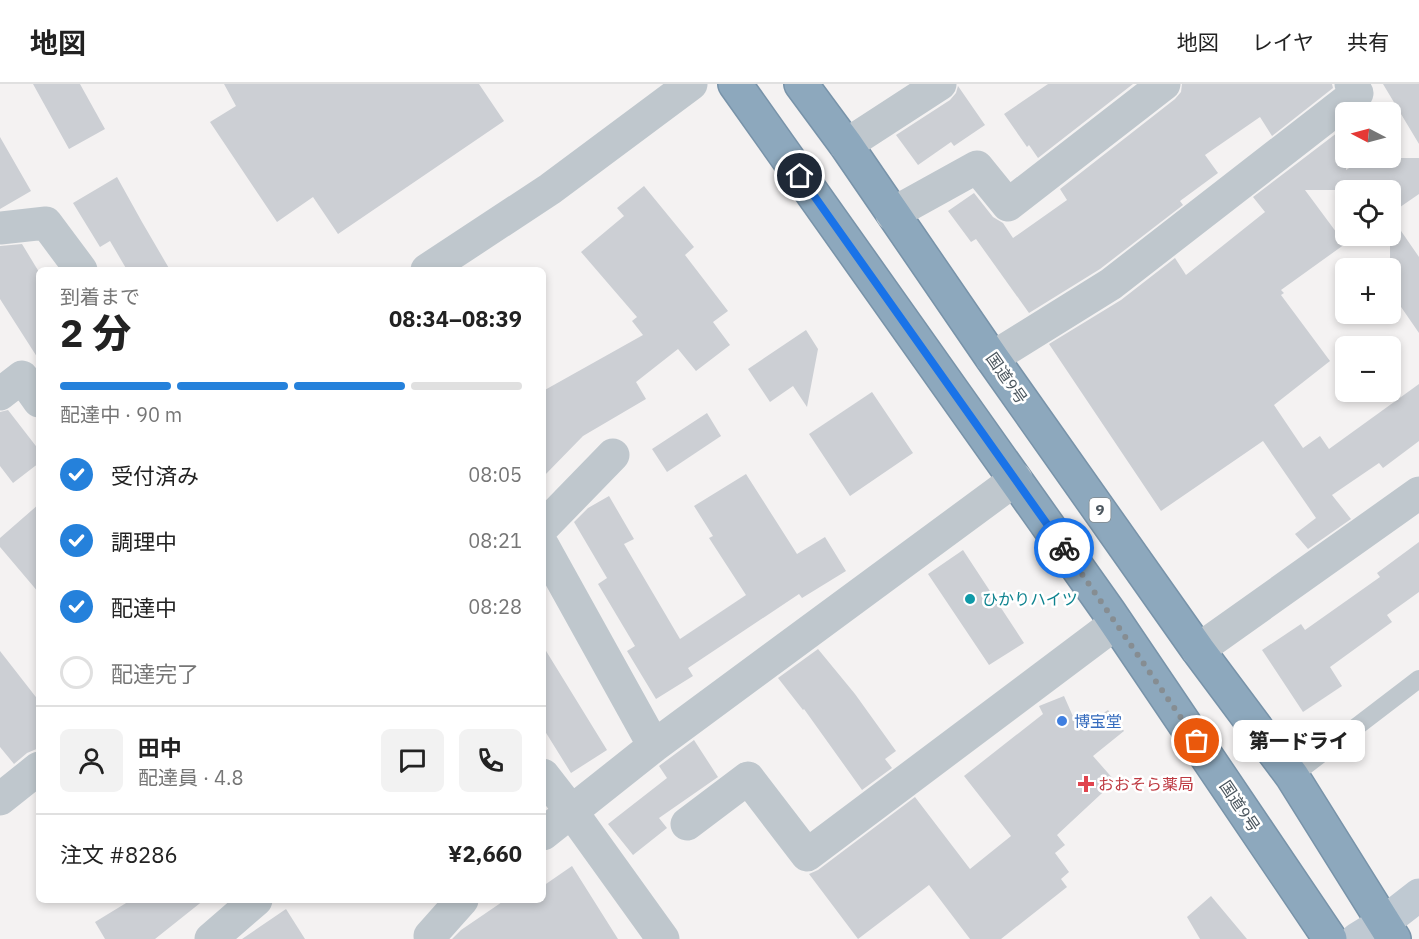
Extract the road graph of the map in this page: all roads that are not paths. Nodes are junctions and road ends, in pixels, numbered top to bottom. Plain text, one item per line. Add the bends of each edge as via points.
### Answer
1 (691, 84) edge
2 (735, 84) edge
3 (801, 84) edge
4 (940, 84) edge
5 (1164, 84) edge
6 (1351, 84) edge
7 (846, 145) junction
8 (892, 214) junction
9 (0, 228) edge
10 (79, 267) edge
11 (432, 267) edge
12 (992, 358) junction
13 (0, 394) edge
14 (36, 397) edge
15 (613, 455) dead end
16 (1016, 479) junction
17 (1419, 493) edge
18 (546, 524) edge
19 (546, 551) edge
20 (1116, 623) junction
21 (1198, 650) junction
22 (1419, 679) edge
23 (654, 746) junction
24 (36, 770) edge
25 (1292, 776) junction
26 (546, 779) edge
27 (0, 799) edge
28 (571, 811) junction
29 (687, 824) dead end
30 (546, 832) edge
31 (1419, 896) edge
32 (253, 903) edge
33 (459, 903) edge
34 (1378, 934) edge
35 (211, 939) edge
36 (432, 939) edge
37 (663, 939) edge
38 (1330, 939) edge

1 - 11 street via 550,189
2 - 16 highway, 国道9号
3 - 7 highway, 国道9号 / 9
4 - 7 street
5 - 8 street via 1008,205 977,167
6 - 12 street via 1357,93 1111,284
7 - 8 highway, 国道9号 / 9
8 - 12 highway, 国道9号 / 9
9 - 10 street via 46,224
12 - 21 highway, 国道9号 / 9
13 - 14 street via 22,377
15 - 18 street
16 - 20 highway, 国道9号
16 - 23 street
17 - 21 street
19 - 23 street
20 - 29 street via 807,855 748,778
20 - 38 highway, 国道9号
21 - 25 highway, 国道9号 / 9
22 - 25 lane
23 - 28 street
24 - 27 street
25 - 34 highway, 国道9号 / 9
26 - 28 street
28 - 30 street
28 - 37 street
31 - 34 street
32 - 35 street
33 - 36 street via 430,936

